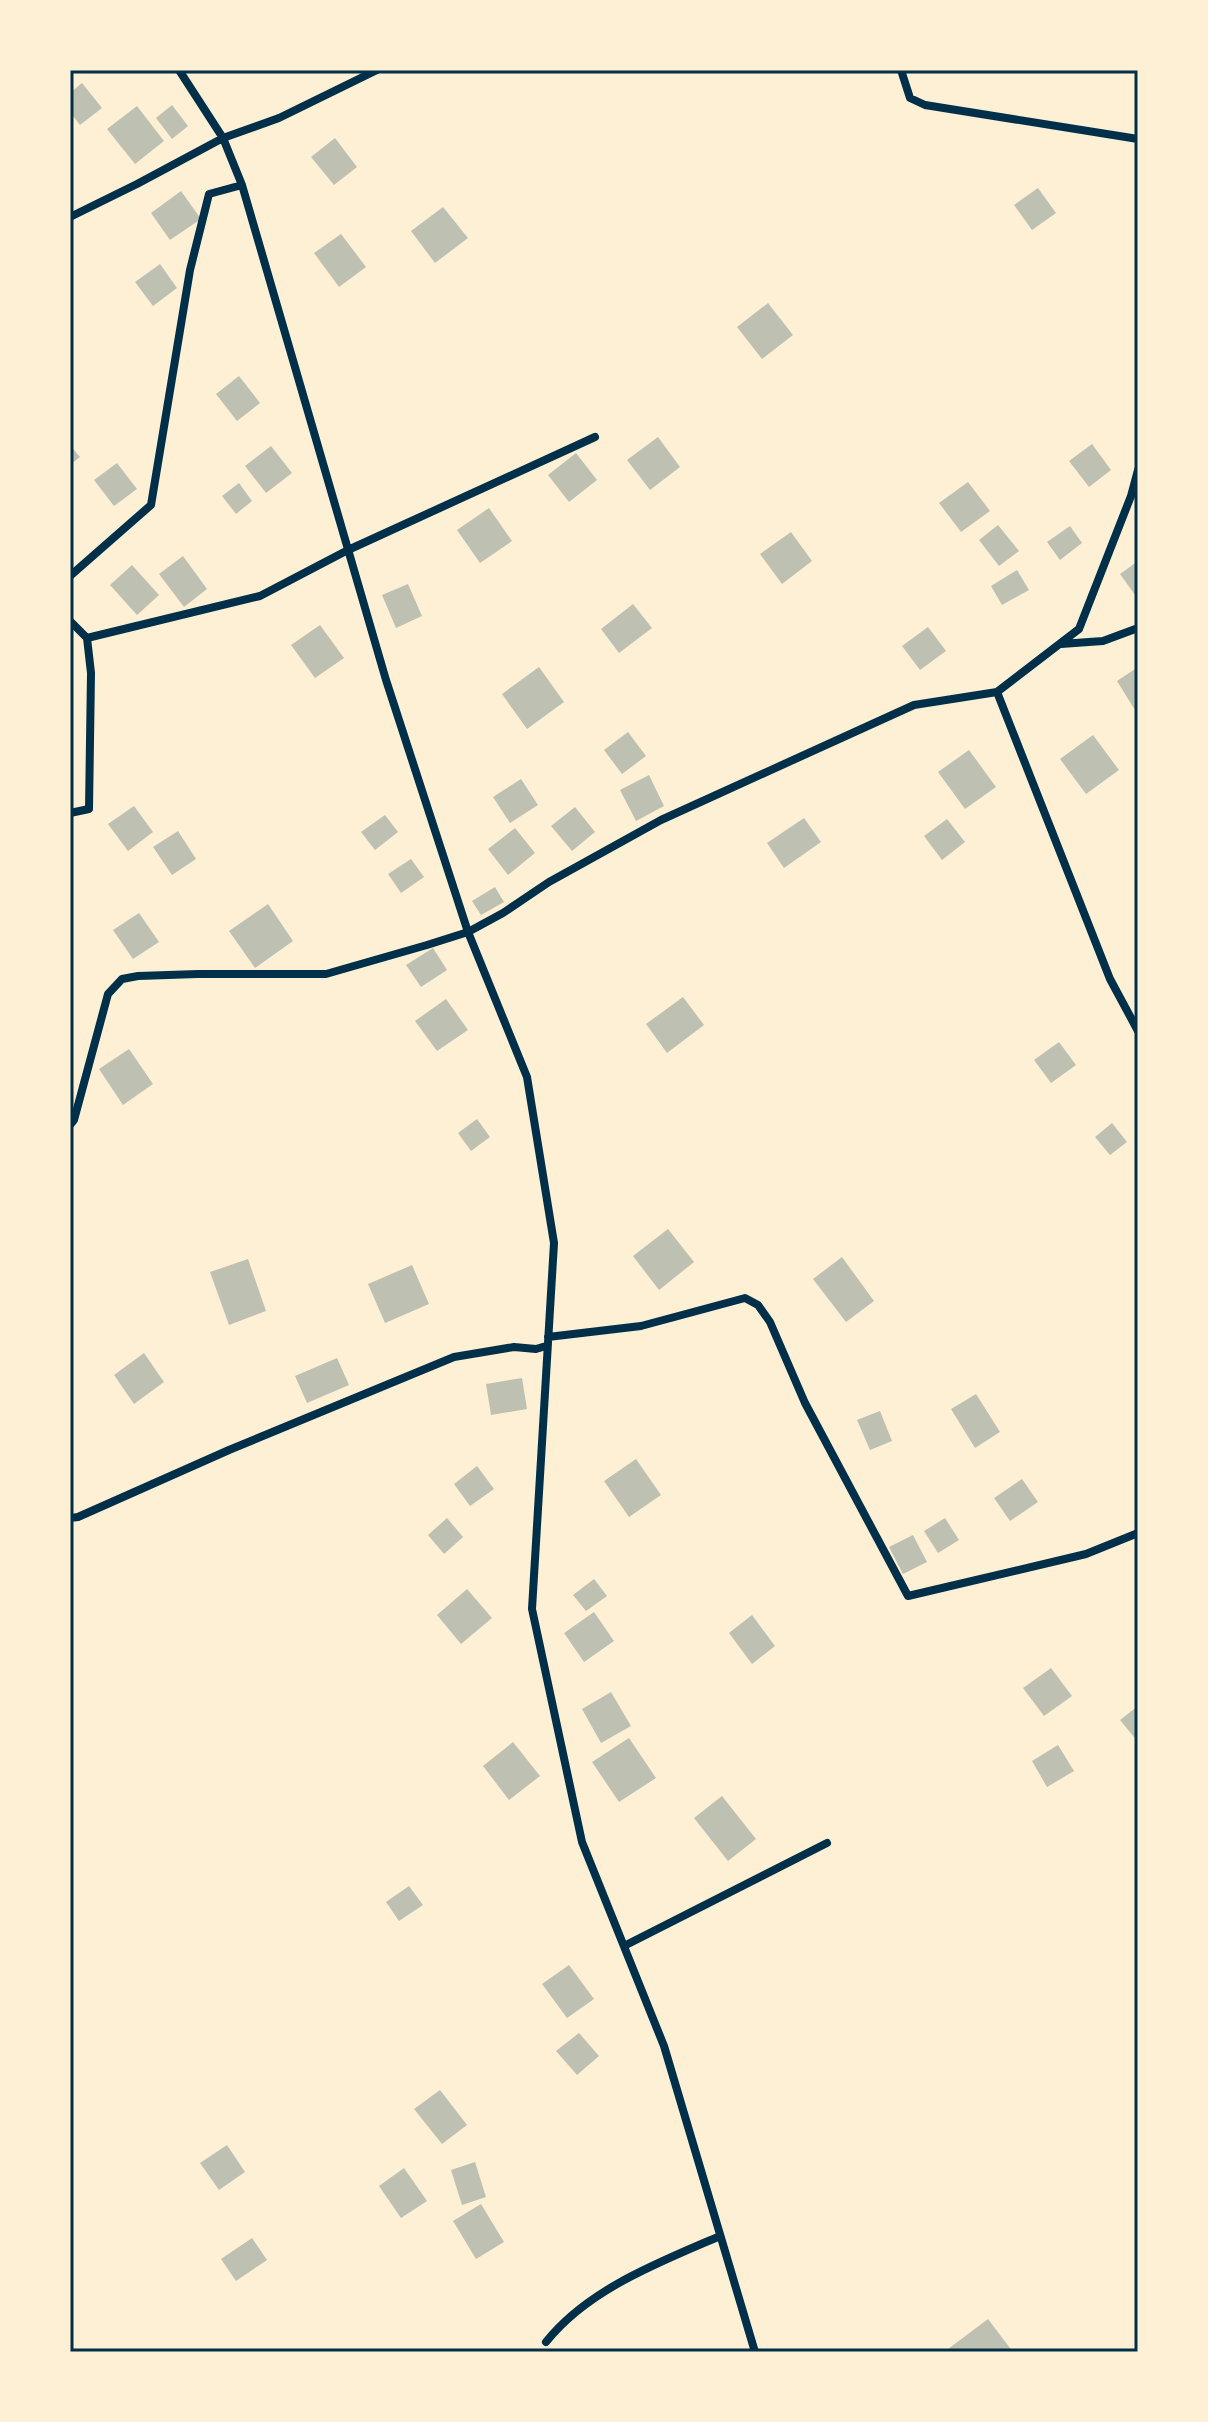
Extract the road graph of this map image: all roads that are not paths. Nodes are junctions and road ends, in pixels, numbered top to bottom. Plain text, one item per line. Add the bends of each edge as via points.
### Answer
1 (179, 70) edge
2 (377, 70) edge
3 (901, 70) edge
4 (223, 138) junction
5 (1138, 139) edge
6 (242, 185) junction
7 (70, 217) edge
8 (595, 437) dead end
9 (1138, 470) edge
10 (1134, 498) edge
11 (348, 550) junction
12 (70, 576) edge
13 (70, 621) edge
14 (1138, 628) edge
15 (87, 638) junction
16 (1059, 644) junction
17 (997, 692) junction
18 (70, 813) edge
19 (468, 932) junction
20 (1137, 1026) edge
21 (70, 1125) edge
22 (547, 1342) junction
23 (70, 1518) edge
24 (1138, 1533) edge
25 (827, 1843) dead end
26 (624, 1946) junction
27 (720, 2236) junction
28 (546, 2342) dead end
29 (755, 2352) edge

1 - 4 street
2 - 4 street via 279,118
3 - 5 street via 910,98 925,105
4 - 6 street
4 - 7 street
6 - 11 street
6 - 12 street via 209,194 190,270 151,505
8 - 11 street
9 - 10 street
10 - 16 street via 1079,629
11 - 15 street via 260,596
11 - 19 street
13 - 15 street
14 - 16 street via 1103,641
15 - 18 street via 89,809
16 - 17 street
17 - 19 street via 914,705 661,820
17 - 20 street via 1110,979
19 - 21 street via 326,974 122,979 108,994
19 - 22 street via 527,1077 554,1243
22 - 23 street via 536,1349 514,1347 454,1357
22 - 24 street via 641,1326 745,1298 758,1305 908,1596 1086,1554
22 - 26 street via 532,1609 582,1842
25 - 26 street
26 - 27 street via 664,2046
27 - 28 street via 604,2293 561,2323
27 - 29 street

